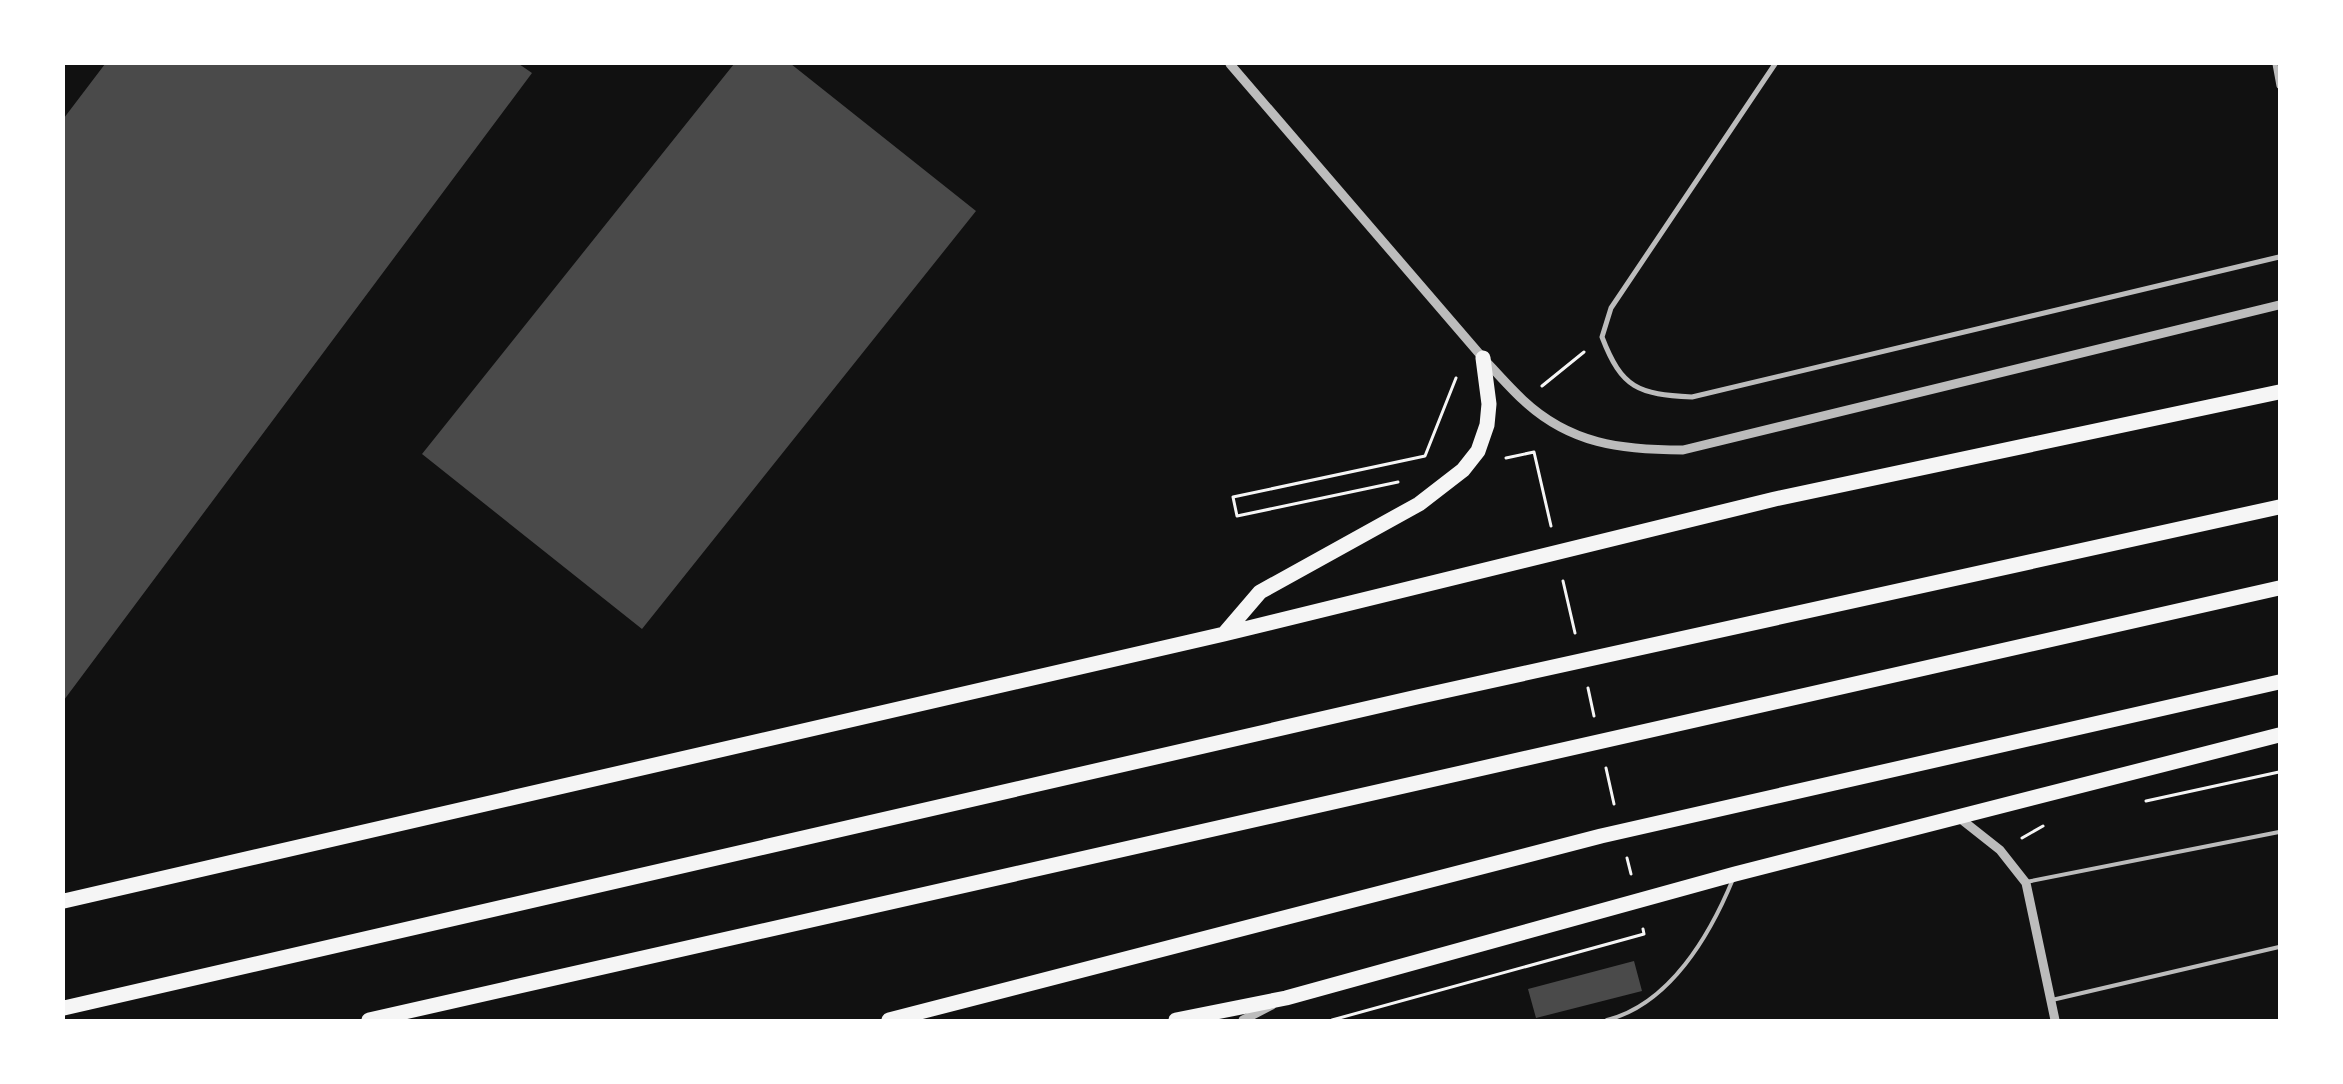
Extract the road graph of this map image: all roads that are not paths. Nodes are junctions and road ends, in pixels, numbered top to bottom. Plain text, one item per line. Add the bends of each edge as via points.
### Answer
1 (1230, 64) edge
2 (1775, 64) edge
3 (2275, 64) edge
4 (2279, 86) edge
5 (2279, 257) edge
6 (2279, 305) edge
7 (1483, 358) junction
8 (2279, 392) edge
9 (2279, 507) edge
10 (2279, 588) edge
11 (1224, 634) junction
12 (2279, 682) edge
13 (2279, 735) edge
14 (1957, 816) junction
15 (2279, 832) edge
16 (1735, 874) junction
17 (2026, 883) junction
18 (64, 901) edge
19 (2279, 947) edge
20 (1286, 998) junction
21 (2052, 1000) junction
22 (64, 1008) edge
23 (369, 1020) edge
24 (889, 1020) edge
25 (1176, 1020) edge
26 (1243, 1020) edge
27 (1607, 1020) edge
28 (2055, 1020) edge

1 - 7 street
2 - 5 street via 1611,308 1602,337 1622,377 1638,388 1663,395 1692,397
3 - 4 street
6 - 7 street via 1683,450 1640,450 1604,444 1563,429 1524,401
7 - 11 highway via 1489,404 1487,425 1478,451 1463,470 1419,504 1260,592
8 - 11 highway via 1776,499
9 - 22 highway via 1417,697
10 - 23 highway
11 - 18 highway
12 - 24 highway via 1601,836
13 - 14 highway
14 - 16 highway
14 - 17 street via 2000,850
15 - 17 lane
16 - 20 highway
16 - 27 lane via 1708,931 1668,983 1645,1003
17 - 21 street
19 - 21 lane
20 - 25 highway
20 - 26 street
21 - 28 street

